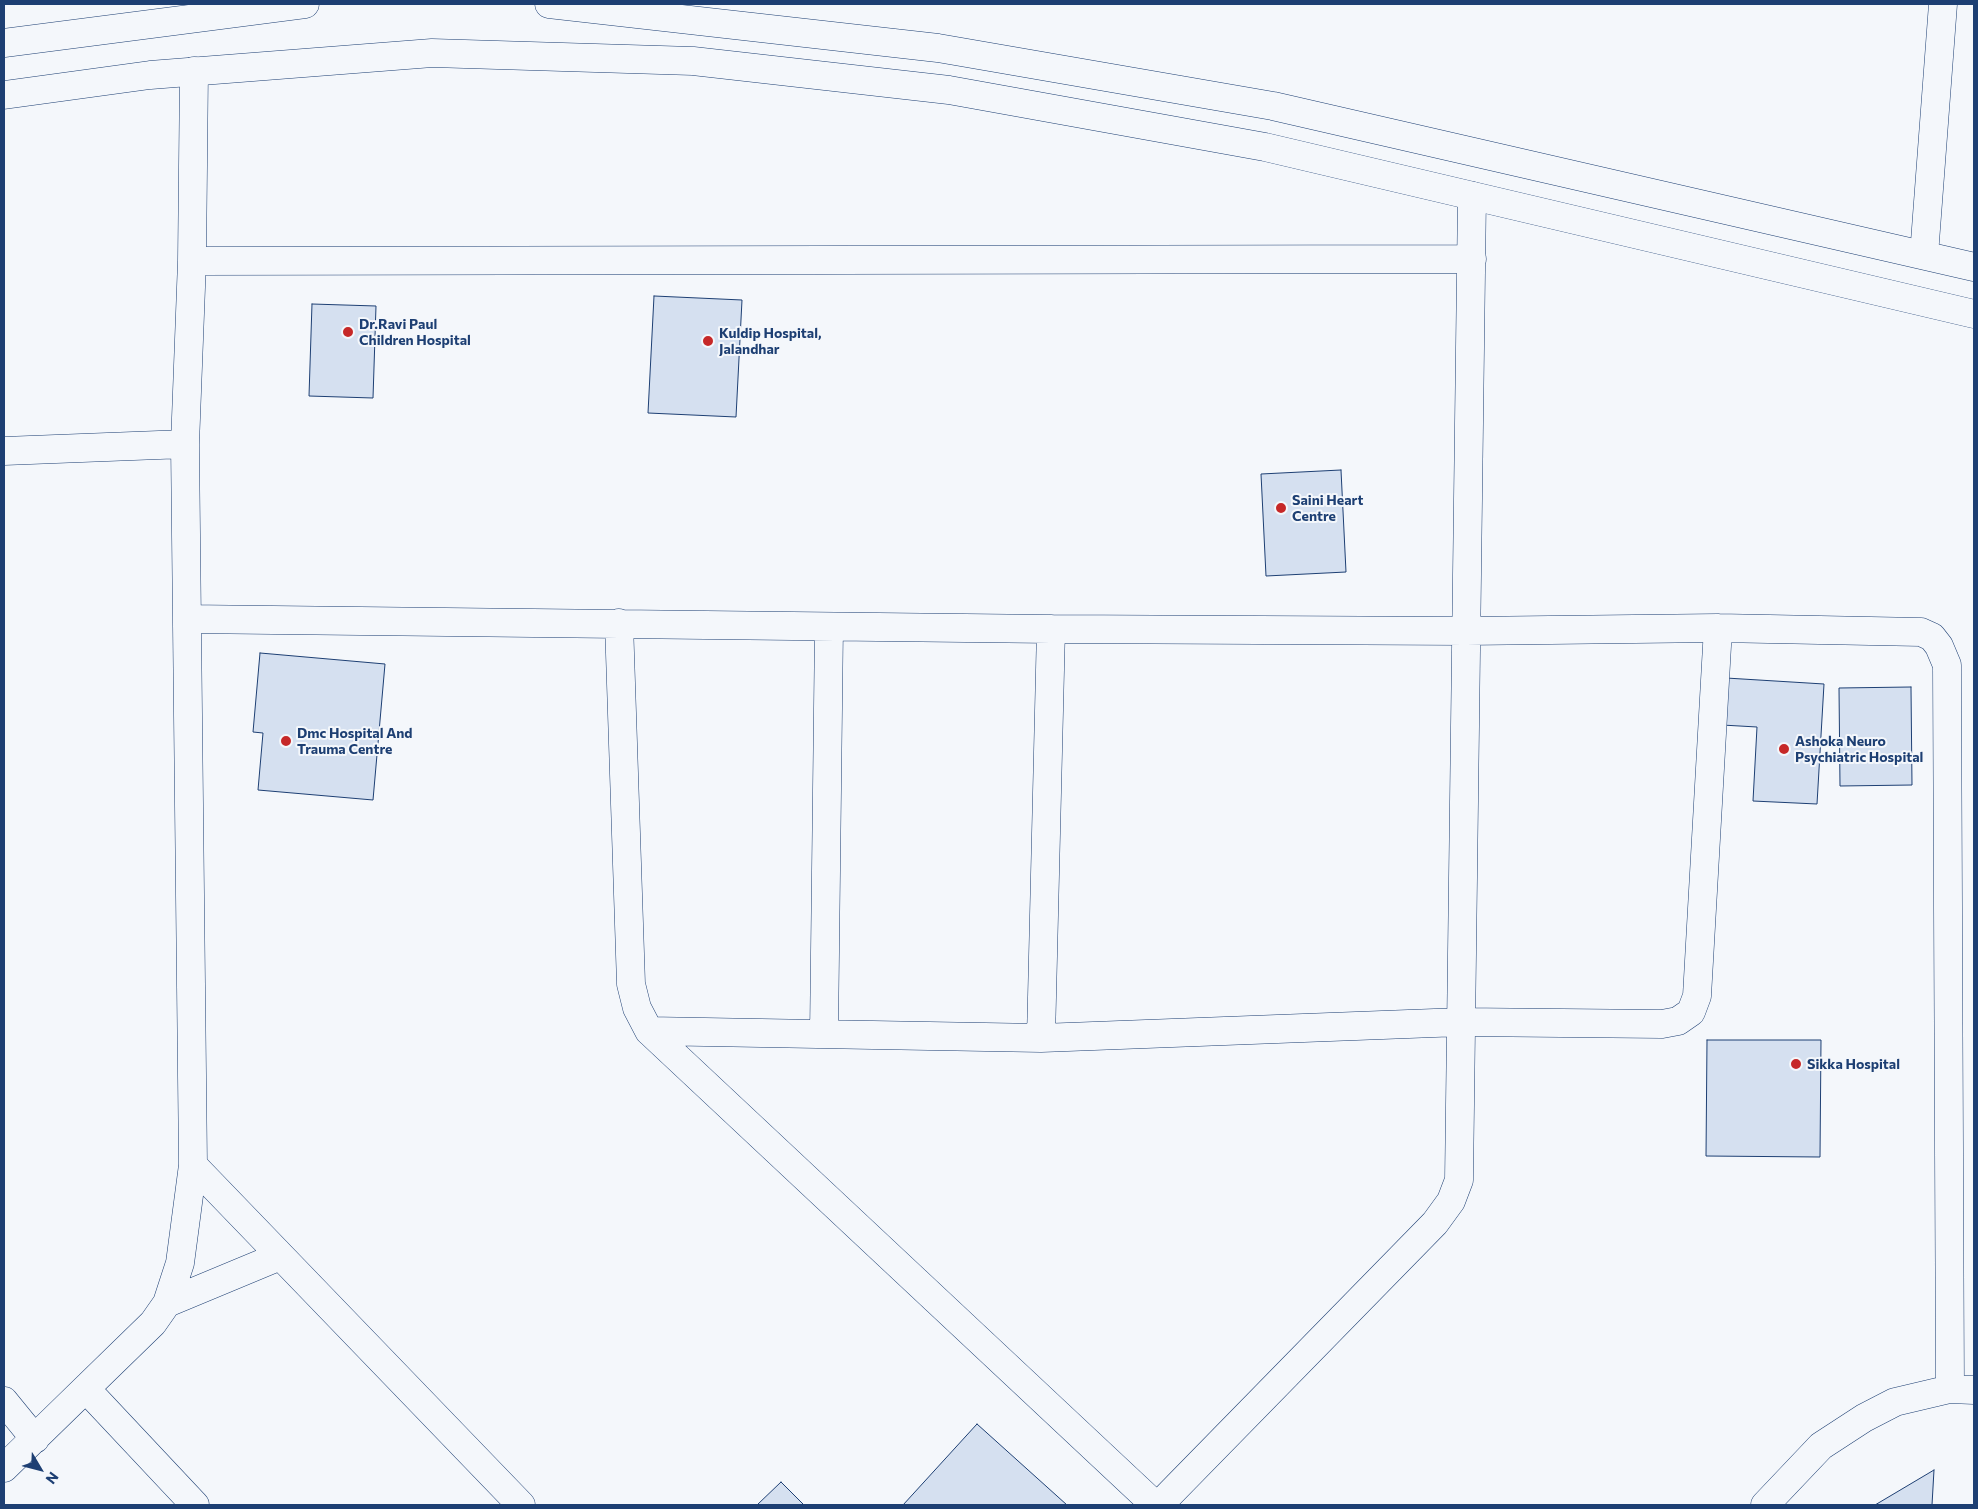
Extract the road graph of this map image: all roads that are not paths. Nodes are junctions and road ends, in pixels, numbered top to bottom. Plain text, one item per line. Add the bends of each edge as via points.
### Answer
1 (305, 4) edge
2 (549, 4) edge
3 (1943, 4) edge
4 (4, 43) edge
5 (194, 71) junction
6 (4, 95) edge
7 (1472, 196) junction
8 (1924, 256) junction
9 (1472, 259) junction
10 (192, 261) junction
11 (1974, 267) edge
12 (1974, 314) edge
13 (185, 444) junction
14 (4, 451) edge
15 (187, 619) junction
16 (619, 623) junction
17 (829, 627) junction
18 (1718, 628) junction
19 (1052, 629) junction
20 (1466, 631) junction
21 (1461, 1022) junction
22 (649, 1031) junction
23 (824, 1034) junction
24 (1041, 1038) junction
25 (193, 1165) junction
26 (280, 1256) junction
27 (168, 1303) junction
28 (1962, 1389) edge
29 (87, 1390) junction
30 (4, 1401) edge
31 (34, 1439) junction
32 (4, 1468) edge
33 (195, 1505) edge
34 (521, 1505) edge
35 (1155, 1505) edge
36 (1159, 1505) edge
37 (1766, 1505) edge

1 - 4 main road
2 - 8 main road via 938,48 1273,106
3 - 8 main road
5 - 6 main road
5 - 7 main road via 432,54 694,61 949,90 1265,147
5 - 10 main road
7 - 9 main road
7 - 12 main road
8 - 11 main road
9 - 10 main road
9 - 20 main road
10 - 13 main road
13 - 14 main road
13 - 15 main road
15 - 16 main road
15 - 25 main road
16 - 17 main road
16 - 22 main road via 631,984 637,1008
17 - 19 main road
17 - 23 main road
18 - 20 main road
18 - 21 main road via 1697,996 1691,1012 1678,1021 1662,1024
18 - 28 main road via 1921,632 1932,637 1939,646 1946,665
19 - 20 main road
19 - 24 main road
20 - 21 main road
21 - 24 main road
21 - 36 main road via 1459,1180 1451,1201 1435,1223
22 - 23 main road
22 - 35 main road
23 - 24 main road
25 - 26 main road
25 - 27 main road via 180,1263
26 - 27 main road
26 - 34 main road
27 - 29 main road via 153,1323
28 - 37 main road via 1895,1402 1864,1418 1821,1446
29 - 31 main road
29 - 33 main road
30 - 31 main road
31 - 32 main road

